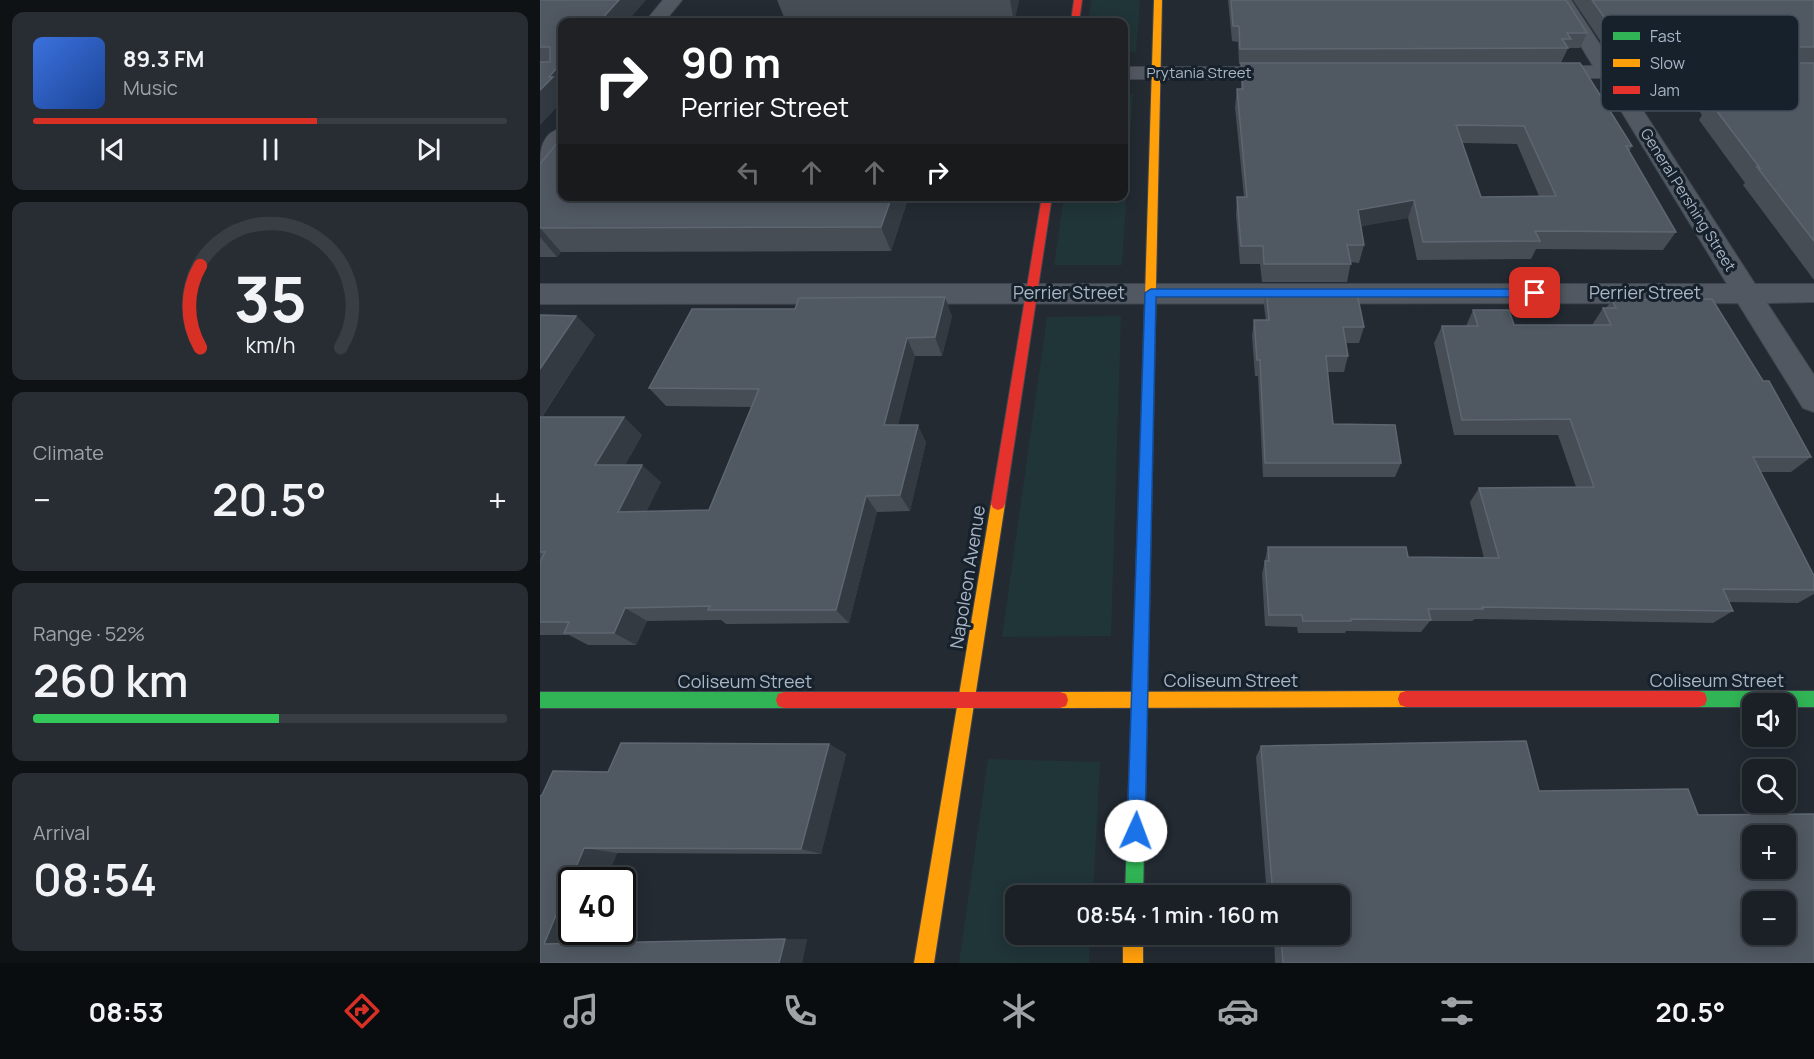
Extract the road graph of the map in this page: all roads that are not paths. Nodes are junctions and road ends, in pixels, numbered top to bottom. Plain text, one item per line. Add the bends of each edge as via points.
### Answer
1 (673, 0) edge
2 (1078, 0) edge
3 (1158, 0) edge
4 (1562, 0) edge
5 (657, 18) edge
6 (1076, 18) edge
7 (1601, 62) edge
8 (1601, 71) edge
9 (1522, 72) edge
10 (1799, 72) edge
11 (1814, 72) edge
12 (1298, 73) edge
13 (1128, 74) edge
14 (1156, 74) junction
15 (1632, 111) edge
16 (558, 140) edge
17 (540, 162) edge
18 (1046, 201) edge
19 (1031, 293) junction
20 (1151, 293) junction
21 (1747, 293) junction
22 (1814, 293) edge
23 (540, 294) edge
24 (1814, 400) edge
25 (966, 699) junction
26 (1814, 699) edge
27 (540, 700) edge
28 (1140, 700) junction
29 (1134, 885) edge
30 (1133, 945) edge
31 (924, 963) edge
32 (1133, 963) edge

1 - 5 street
2 - 6 street
3 - 14 street
4 - 7 street, General Pershing Street
8 - 9 street
10 - 11 street
12 - 14 street, Prytania Street
13 - 14 street, Prytania Street
14 - 20 street
15 - 21 street, General Pershing Street
16 - 17 street
18 - 19 street, Napoleon Avenue
19 - 20 street, Perrier Street
19 - 23 street, Perrier Street
19 - 25 street, Napoleon Avenue
20 - 21 street, Perrier Street
20 - 28 street
21 - 22 street, Perrier Street
21 - 24 street, General Pershing Street
25 - 27 street, Coliseum Street
25 - 28 street, Coliseum Street
25 - 31 street, Napoleon Avenue
26 - 28 street, Coliseum Street
28 - 29 street
30 - 32 street

